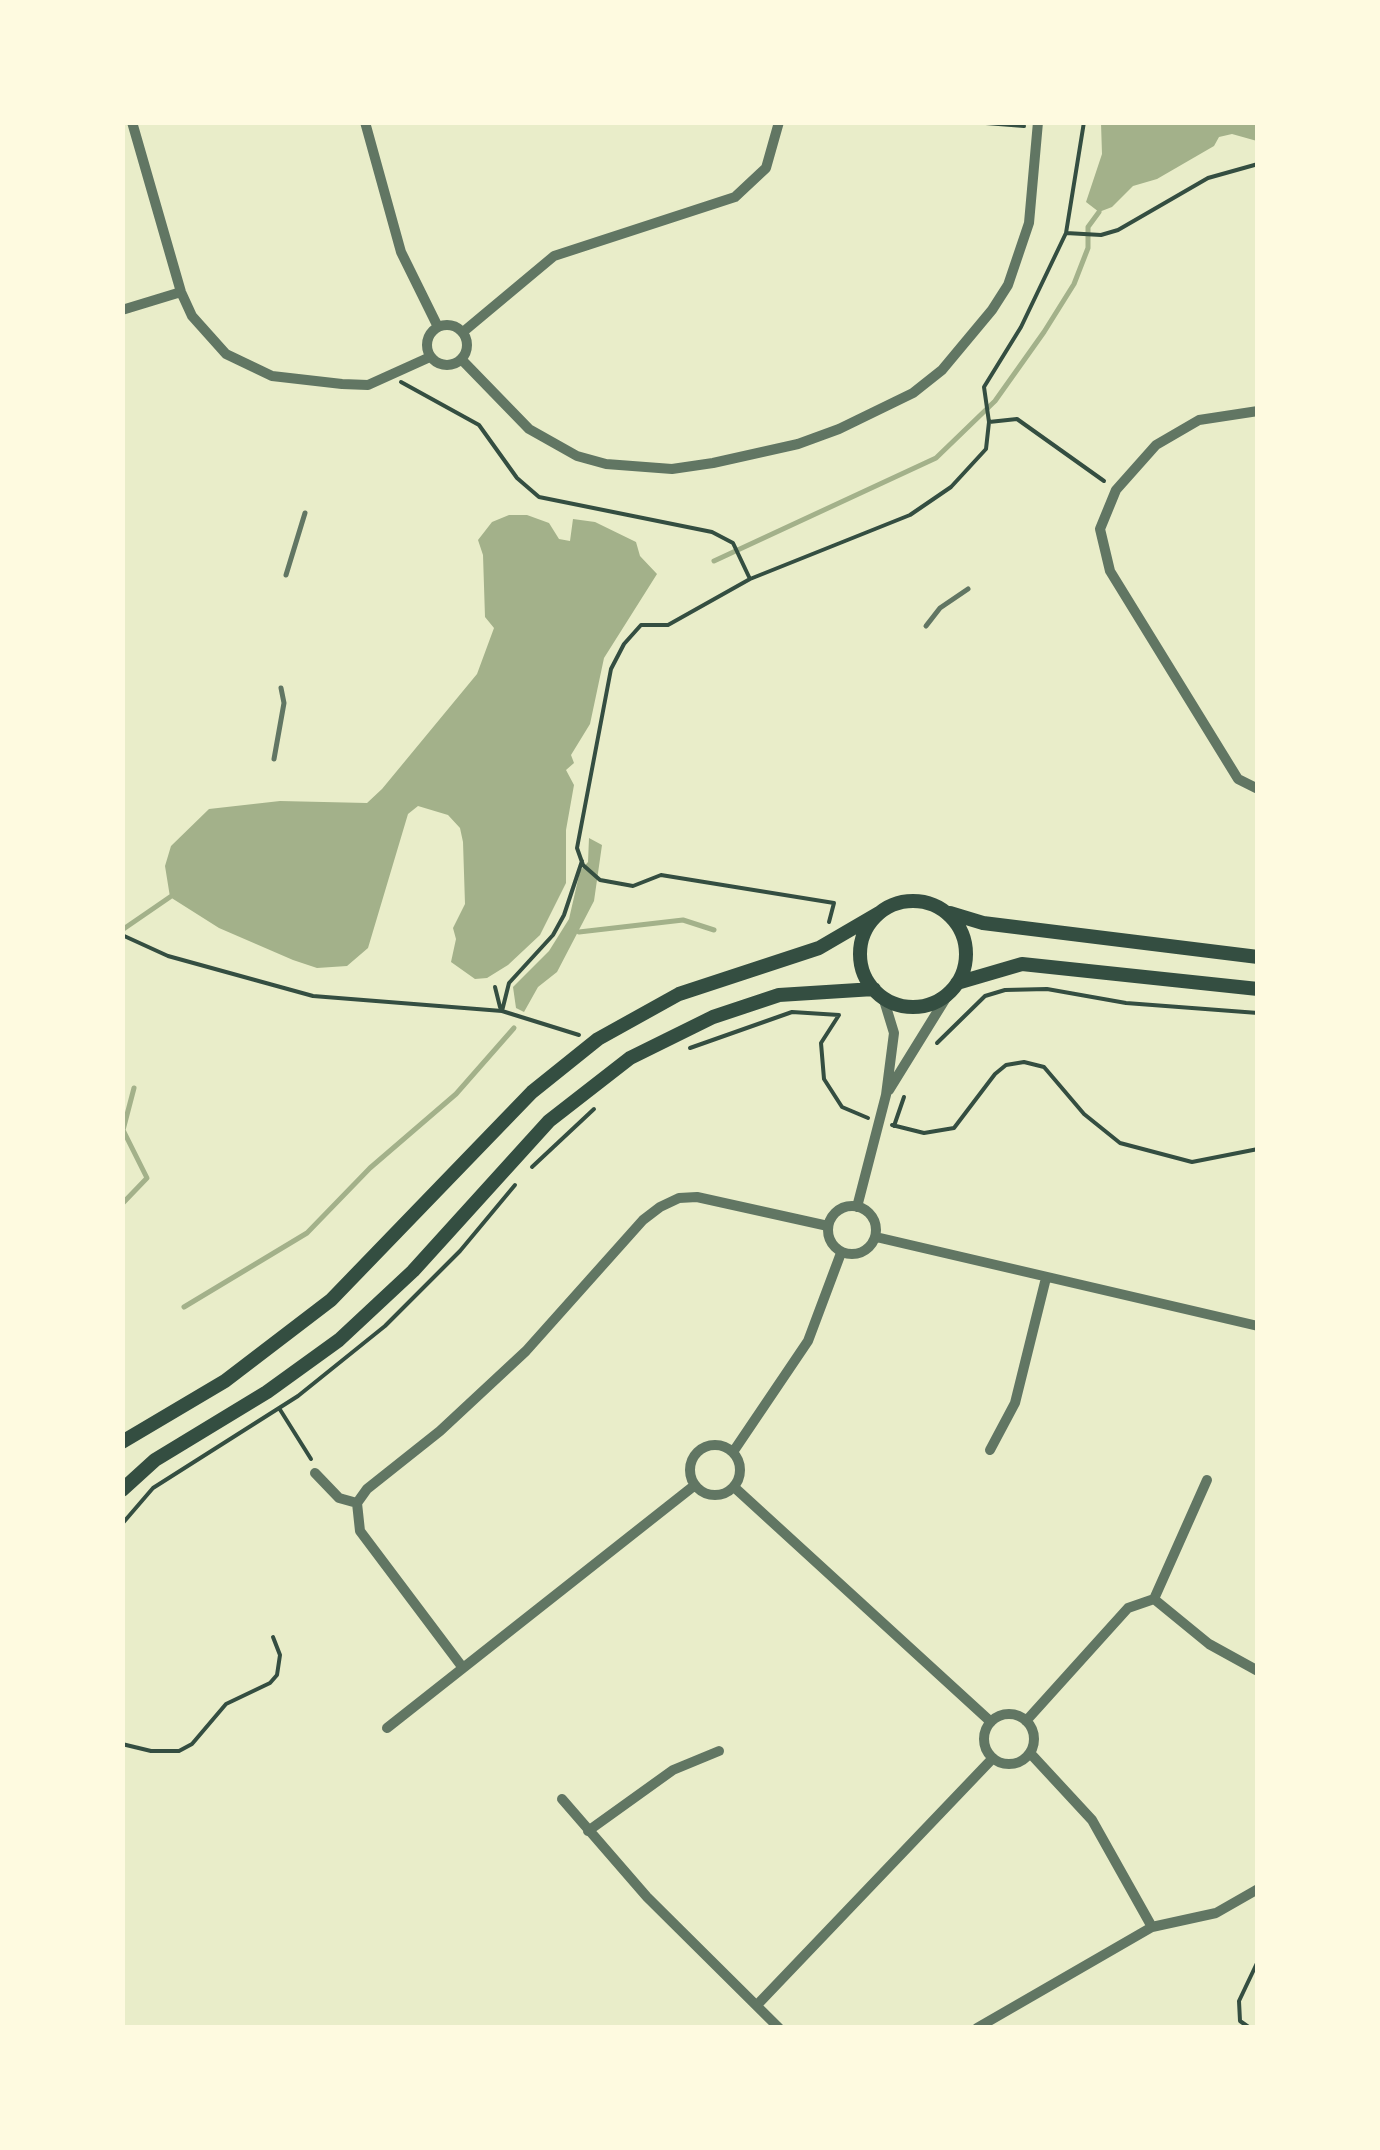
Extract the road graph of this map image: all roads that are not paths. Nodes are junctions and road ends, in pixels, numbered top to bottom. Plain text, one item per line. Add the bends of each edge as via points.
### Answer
1 (132, 122) edge
2 (364, 122) edge
3 (779, 122) edge
4 (1038, 125) edge
5 (181, 292) junction
6 (122, 310) edge
7 (438, 327) junction
8 (463, 332) junction
9 (430, 357) junction
10 (462, 360) junction
11 (1258, 411) edge
12 (306, 512) dead end
13 (286, 576) dead end
14 (968, 589) dead end
15 (926, 626) dead end
16 (281, 688) dead end
17 (274, 760) dead end
18 (1258, 790) edge
19 (944, 911) junction
20 (879, 913) junction
21 (1258, 956) edge
22 (953, 988) junction
23 (1258, 989) edge
24 (878, 993) junction
25 (886, 1096) junction
26 (857, 1206) junction
27 (828, 1226) junction
28 (876, 1236) junction
29 (842, 1253) junction
30 (1046, 1278) junction
31 (1258, 1326) edge
32 (122, 1442) edge
33 (990, 1450) dead end
34 (733, 1452) junction
35 (315, 1473) road end
36 (1208, 1480) dead end
37 (695, 1485) junction
38 (734, 1486) junction
39 (122, 1490) edge
40 (357, 1503) junction
41 (1154, 1599) junction
42 (463, 1668) junction
43 (1258, 1671) edge
44 (1026, 1721) junction
45 (991, 1722) junction
46 (387, 1728) dead end
47 (719, 1751) dead end
48 (1030, 1754) junction
49 (993, 1758) junction
50 (562, 1799) dead end
51 (588, 1831) junction
52 (1258, 1888) edge
53 (1152, 1927) junction
54 (757, 2006) junction
55 (779, 2028) edge
56 (977, 2028) edge

1 - 5 street
2 - 7 street via 401,252
3 - 8 street via 766,168 736,197 554,256
4 - 10 street via 1028,223 992,310 942,370 913,393 839,429 713,463 672,469 606,464 528,429
5 - 6 street
5 - 9 street via 208,339 244,366 272,376 368,384
7 - 8 street
7 - 9 street via 426,342
8 - 10 street via 468,346
9 - 10 street via 445,366
11 - 18 street via 1199,420 1156,445 1116,490 1100,530 1110,571 1238,779
12 - 13 lane
14 - 15 lane
16 - 17 lane
19 - 20 main road via 922,901
19 - 21 main road via 983,923
19 - 22 main road via 964,936 964,969
20 - 24 main road via 861,942 864,975
20 - 32 main road via 819,948 679,994 598,1039 532,1092 332,1300 225,1381
22 - 23 main road via 1022,964
22 - 24 main road via 917,1006
22 - 25 street
24 - 25 street via 894,1033
24 - 39 main road via 779,995 713,1017 630,1058 549,1121 364,1317 267,1392 155,1460
25 - 26 street
26 - 27 street via 842,1208
26 - 28 street via 875,1221
27 - 29 street via 830,1242
27 - 40 street via 697,1197 660,1207 526,1351
28 - 29 street via 862,1252
28 - 30 street
29 - 34 street via 808,1341
30 - 31 street
30 - 33 street via 1016,1403
34 - 37 street via 718,1444 702,1448 690,1470
34 - 38 street via 740,1465
35 - 40 street via 338,1498
36 - 41 street
37 - 38 street via 714,1495
37 - 42 street
38 - 45 street
40 - 42 street via 360,1531
41 - 43 street via 1209,1644
41 - 44 street via 1128,1608
42 - 46 street
44 - 45 street via 1012,1714
44 - 48 street via 1034,1733
45 - 49 street via 984,1744
47 - 51 street via 674,1770
48 - 49 street via 1008,1764
48 - 53 street via 1092,1820
49 - 54 street
50 - 51 street
51 - 54 street
52 - 53 street via 1216,1913
53 - 56 street
54 - 55 street

